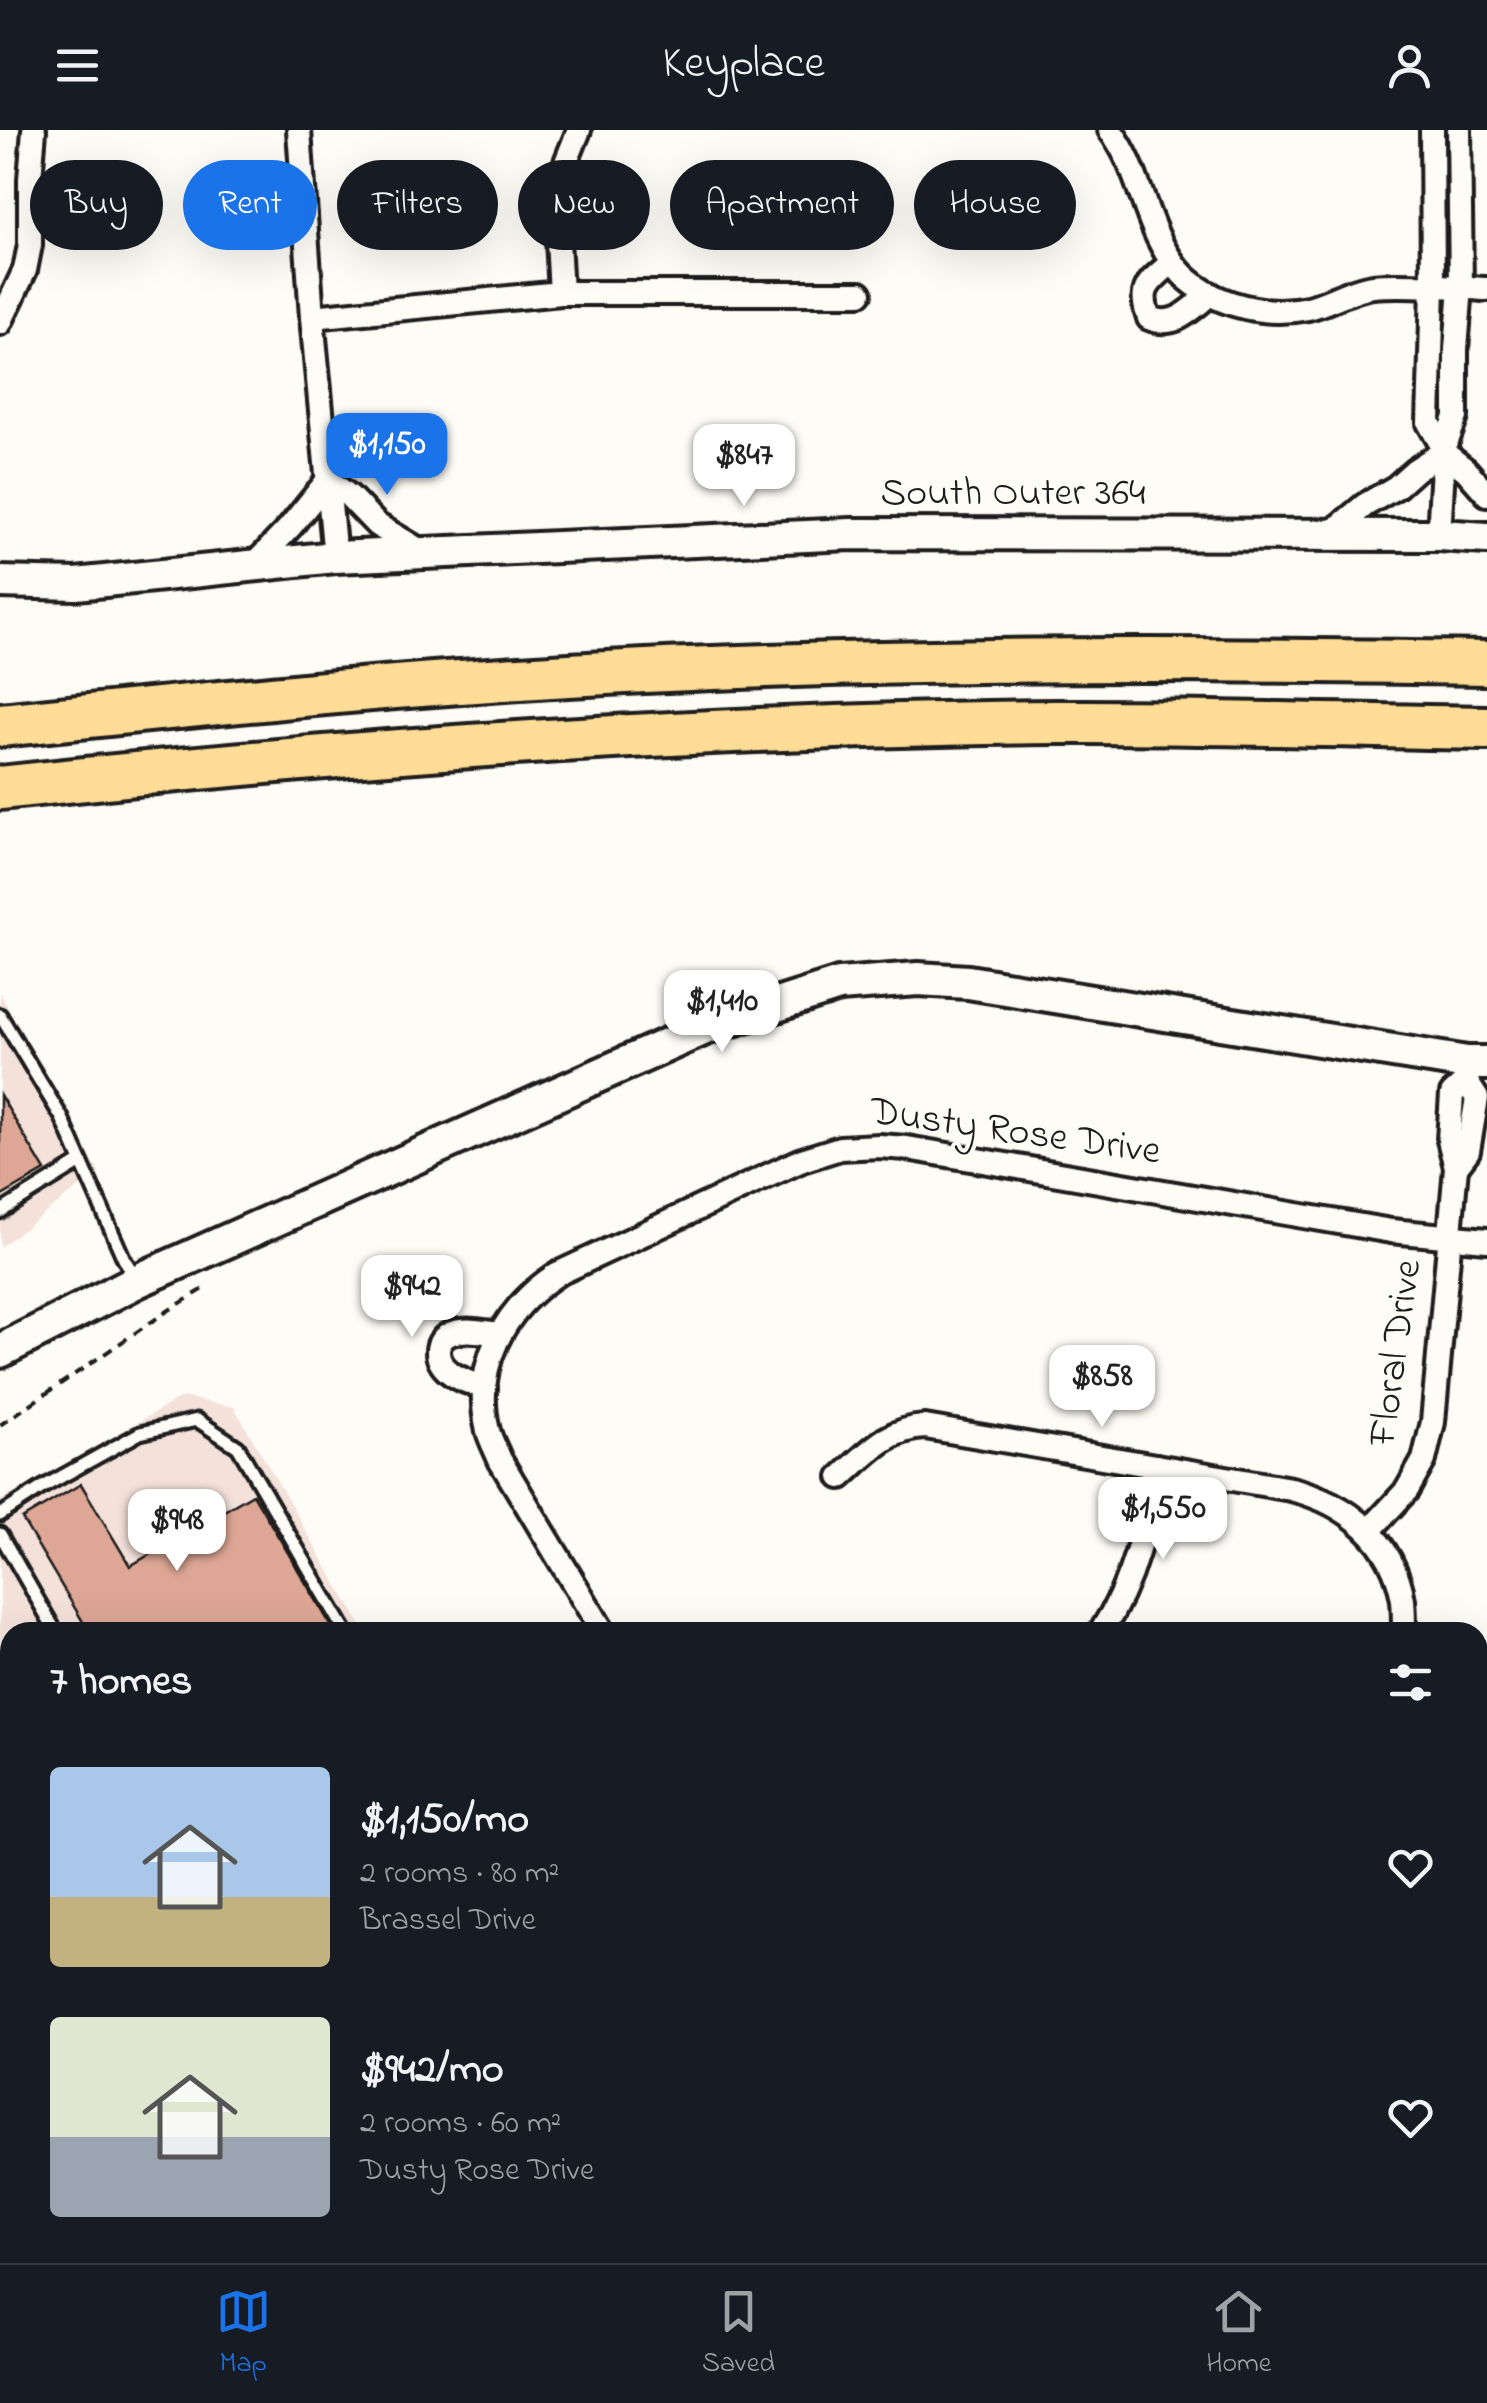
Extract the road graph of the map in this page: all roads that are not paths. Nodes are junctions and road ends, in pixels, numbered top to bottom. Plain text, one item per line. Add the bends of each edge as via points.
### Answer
1 (34, 130) edge
2 (299, 130) edge
3 (579, 130) edge
4 (1110, 130) edge
5 (1432, 130) edge
6 (1458, 130) edge
7 (1172, 262) junction
8 (1434, 287) junction
9 (1461, 287) junction
10 (1487, 289) edge
11 (561, 293) junction
12 (860, 293) dead end
13 (1210, 294) junction
14 (312, 317) junction
15 (0, 322) edge
16 (1444, 450) junction
17 (328, 480) junction
18 (1487, 494) edge
19 (1329, 535) junction
20 (1438, 535) junction
21 (1487, 538) edge
22 (424, 553) junction
23 (336, 557) junction
24 (254, 565) junction
25 (0, 582) edge
26 (1487, 662) edge
27 (0, 725) edge
28 (1487, 728) edge
29 (0, 788) edge
30 (0, 1015) edge
31 (1473, 1069) edge
32 (81, 1162) junction
33 (0, 1212) edge
34 (1450, 1238) junction
35 (1487, 1240) edge
36 (137, 1281) junction
37 (500, 1334) junction
38 (0, 1351) edge
39 (485, 1388) junction
40 (1156, 1466) junction
41 (841, 1477) dead end
42 (0, 1516) edge
43 (1369, 1530) junction
44 (0, 1534) edge
45 (50, 1622) edge
46 (340, 1622) edge
47 (597, 1622) edge
48 (1107, 1622) edge
49 (1404, 1622) edge

1 - 15 street via 30,246
2 - 14 street
3 - 11 street via 560,177
4 - 7 street
5 - 8 street
6 - 9 street
7 - 13 street
7 - 13 street via 1148,284 1143,302 1149,318 1173,322
8 - 9 street
8 - 13 street via 1370,286 1307,308 1276,311
8 - 16 street via 1430,423
9 - 10 street
9 - 16 street via 1456,418
11 - 12 street
11 - 14 street
14 - 17 street
16 - 18 street
16 - 19 street
16 - 20 street
17 - 22 street via 377,524
17 - 23 street
17 - 24 street
19 - 20 street, South Outer 364
19 - 22 street, South Outer 364 via 851,534
20 - 21 street, South Outer 364
22 - 23 street, South Outer 364
23 - 24 street, South Outer 364
24 - 25 street, South Outer 364 via 76,584
26 - 27 highway via 1082,659 644,671
28 - 29 highway via 1057,722 810,729 395,752
30 - 32 lane
31 - 34 street, Floral Drive via 1477,1098 1468,1151 1456,1166
31 - 36 main road via 968,982 839,985 704,1028
32 - 33 lane
32 - 36 lane
34 - 35 street, Dusty Rose Drive
34 - 37 street, Dusty Rose Drive via 907,1148 840,1148 557,1274 518,1305
34 - 43 street, Floral Drive via 1424,1460
36 - 38 main road
37 - 39 street, Dusty Rose Drive
37 - 39 street via 453,1332 437,1346 448,1372
39 - 47 street, Dusty Rose Drive via 489,1434 500,1460
40 - 41 street via 924,1427 904,1428 878,1443
40 - 43 street via 1318,1496
40 - 48 street via 1137,1557
42 - 46 lane via 140,1433 197,1420 238,1447
43 - 49 street via 1394,1570
44 - 45 lane

